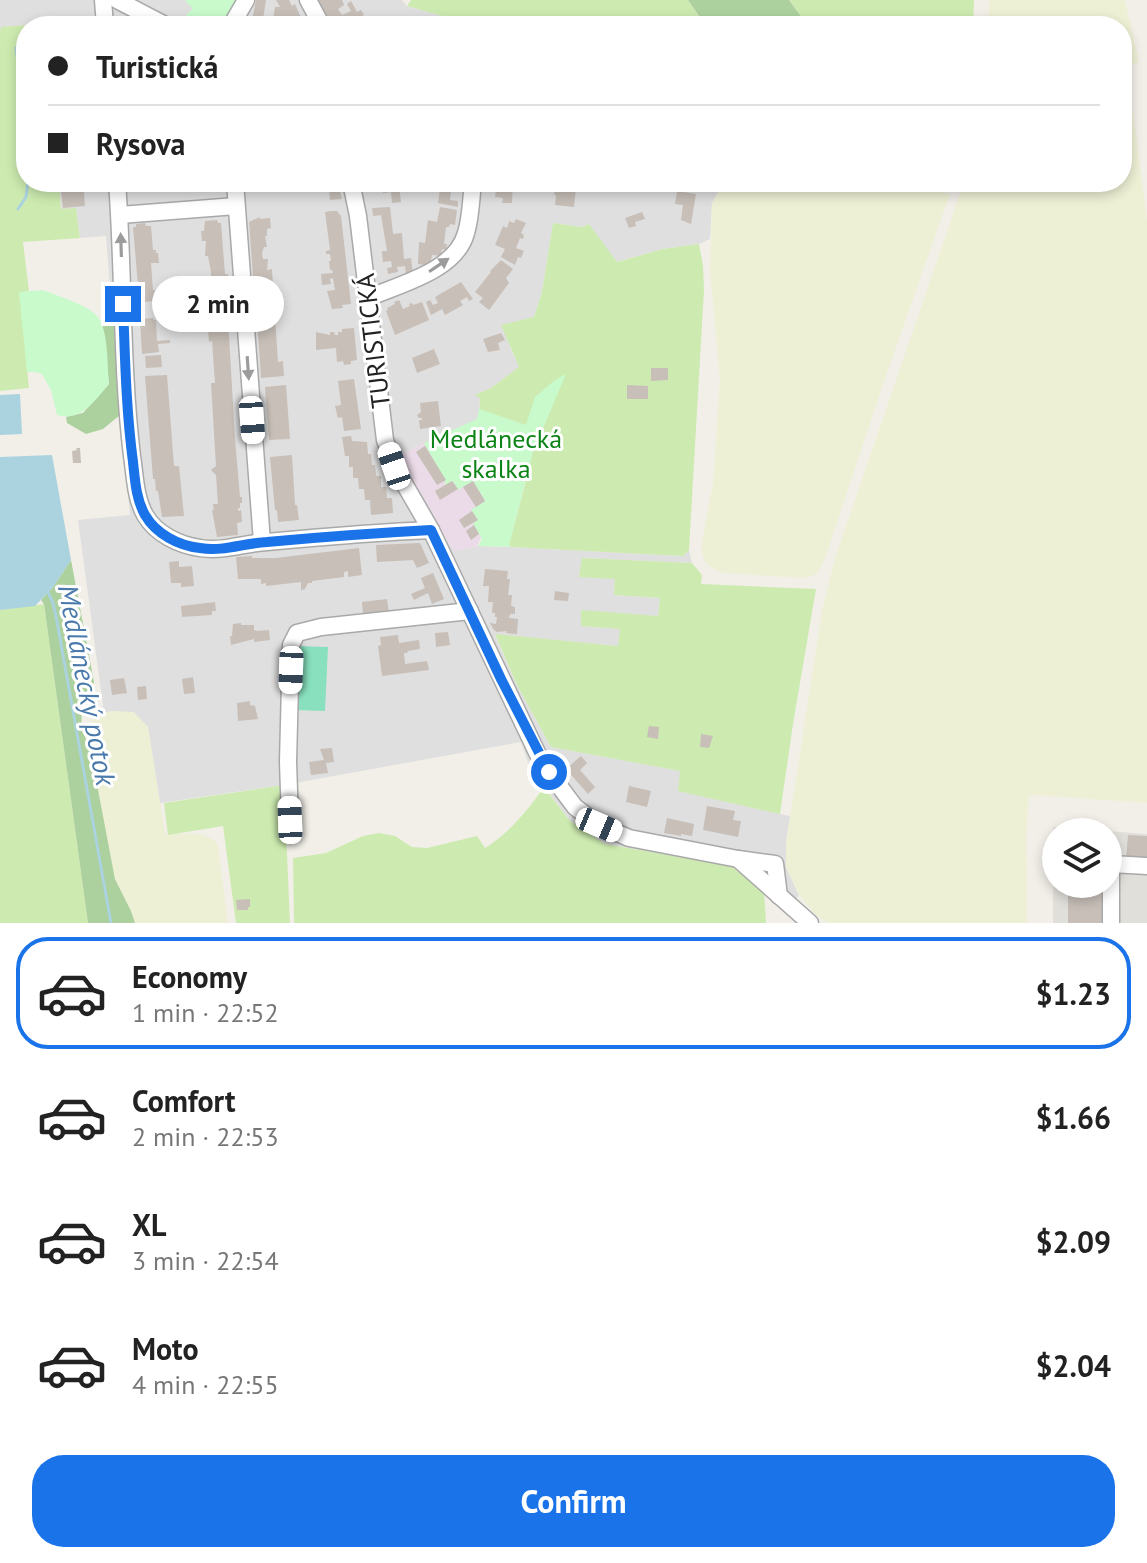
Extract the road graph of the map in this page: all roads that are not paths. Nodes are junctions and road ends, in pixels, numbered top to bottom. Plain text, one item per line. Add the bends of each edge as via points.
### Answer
1 (117, 0) edge
2 (148, 16) edge
3 (118, 192) edge
4 (235, 192) edge
5 (353, 192) edge
6 (472, 192) edge
7 (236, 206) junction
8 (120, 215) junction
9 (368, 298) junction
10 (431, 530) junction
11 (262, 542) junction
12 (470, 611) junction
13 (290, 820) dead end
14 (1147, 866) edge
15 (810, 923) edge
16 (1111, 923) edge

1 - 2 street
3 - 8 street
4 - 7 street
5 - 9 street, TURISTICKÁ
9 -> 6 street via 436,269 456,253 466,235
7 - 8 street
7 -> 11 street
11 -> 8 street via 200,548 163,534 144,514 128,422
9 - 10 street, TURISTICKÁ via 385,440
10 - 11 street
10 - 12 street, TURISTICKÁ
12 - 13 street via 297,633 291,645
12 - 15 street, TURISTICKÁ via 542,763 575,807 629,838 775,864 779,896
14 - 16 street via 1111,864

